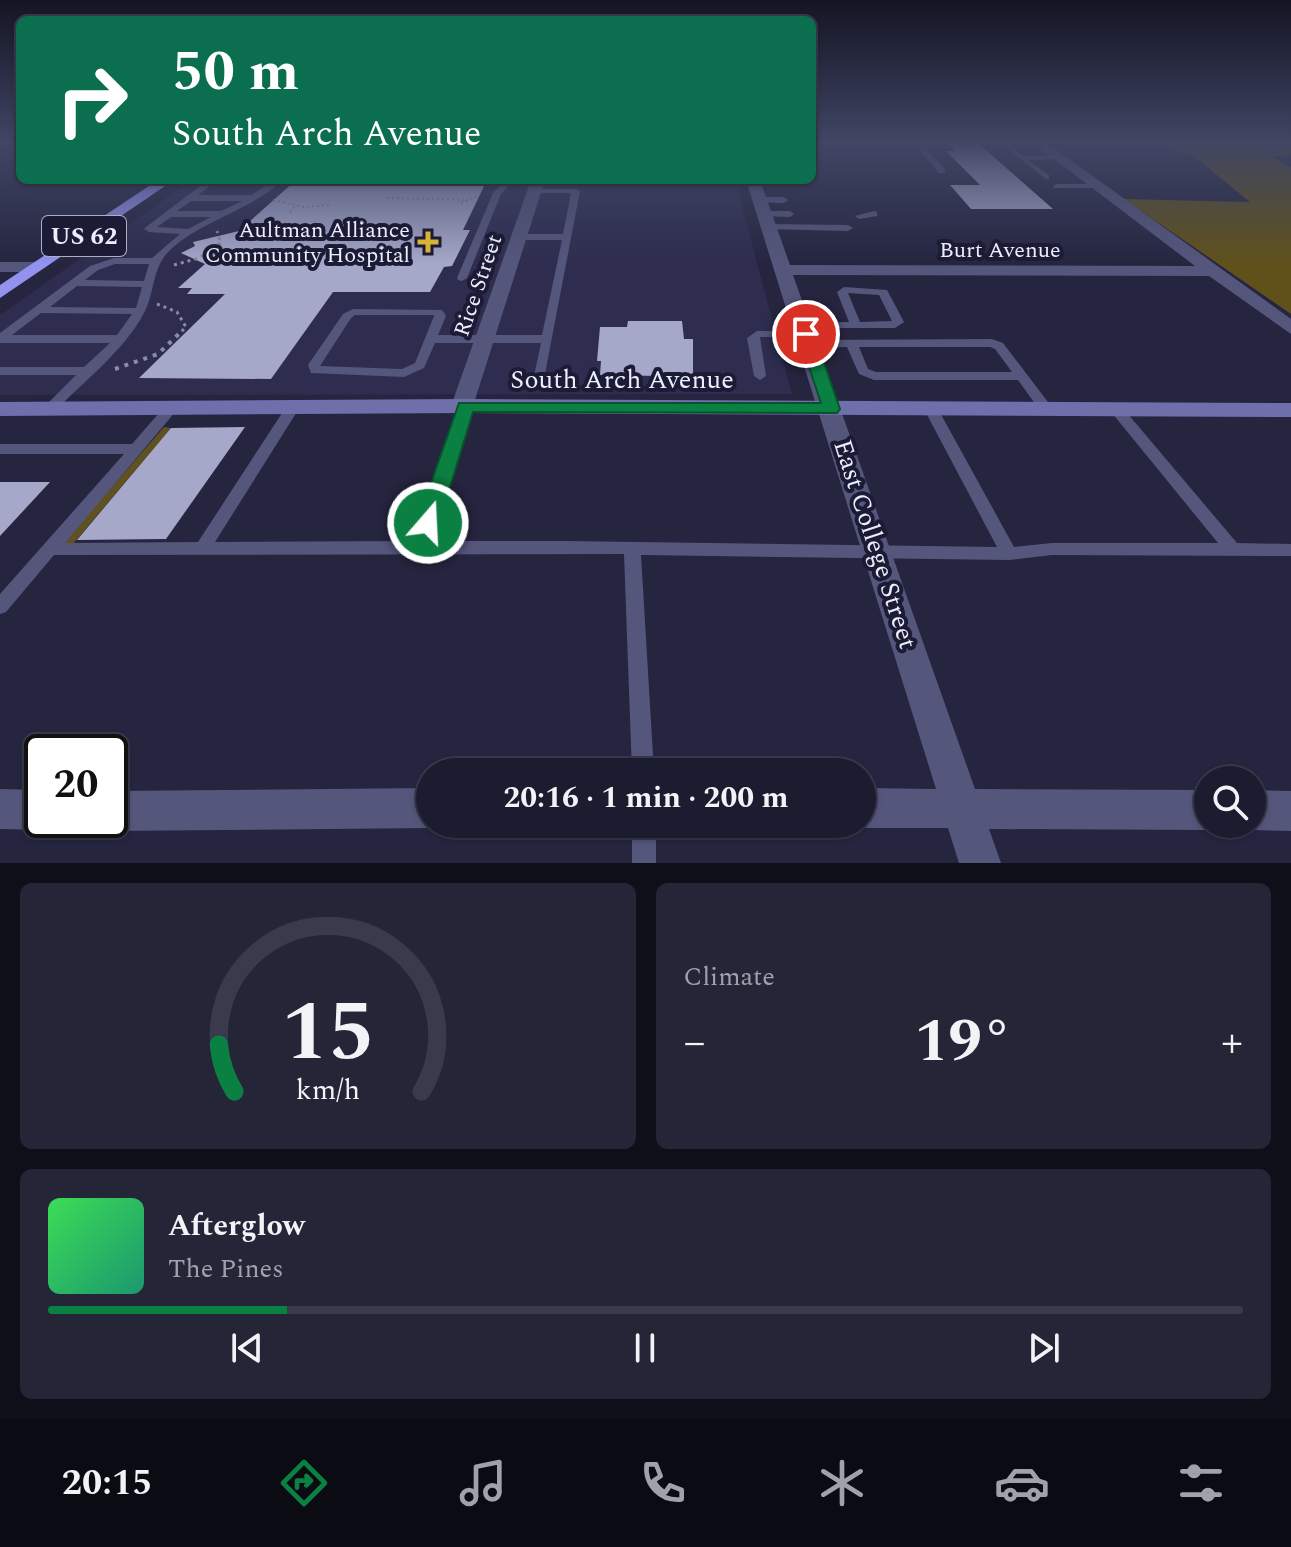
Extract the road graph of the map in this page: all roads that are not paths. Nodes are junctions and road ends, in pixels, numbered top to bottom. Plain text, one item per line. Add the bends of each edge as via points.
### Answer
1 (1094, 183) edge
2 (161, 184) edge
3 (208, 184) edge
4 (275, 184) edge
5 (506, 184) edge
6 (536, 186) edge
7 (1057, 186) dead end
8 (1098, 186) junction
9 (189, 198) junction
10 (258, 198) junction
11 (770, 206) edge
12 (168, 214) junction
13 (229, 214) junction
14 (874, 214) dead end
15 (859, 216) dead end
16 (848, 228) dead end
17 (193, 232) junction
18 (518, 237) junction
19 (567, 237) junction
20 (155, 261) junction
21 (0, 267) edge
22 (37, 267) junction
23 (784, 270) junction
24 (1215, 271) junction
25 (462, 278) dead end
26 (73, 283) junction
27 (148, 284) junction
28 (0, 293) edge
29 (38, 310) junction
30 (140, 311) junction
31 (856, 325) junction
32 (1291, 328) edge
33 (806, 334) junction
34 (0, 339) edge
35 (120, 339) junction
36 (431, 339) junction
37 (484, 339) junction
38 (547, 339) junction
39 (852, 344) junction
40 (0, 371) edge
41 (87, 371) junction
42 (540, 376) dead end
43 (760, 376) dead end
44 (1021, 376) junction
45 (464, 406) junction
46 (293, 407) junction
47 (171, 408) junction
48 (0, 409) edge
49 (49, 409) junction
50 (831, 409) junction
51 (931, 409) junction
52 (1046, 409) junction
53 (1117, 410) junction
54 (1291, 410) edge
55 (0, 449) edge
56 (136, 449) junction
57 (420, 548) junction
58 (632, 548) junction
59 (50, 549) junction
60 (202, 549) junction
61 (877, 550) junction
62 (1233, 550) junction
63 (1291, 550) edge
64 (1009, 554) junction
65 (0, 607) edge
66 (642, 758) edge
67 (416, 808) edge
68 (876, 808) edge
69 (962, 808) junction
70 (0, 809) edge
71 (24, 810) edge
72 (1194, 810) edge
73 (128, 811) edge
74 (644, 838) edge
75 (644, 863) edge
76 (980, 863) edge

1 - 8 street
2 - 22 highway, US 62
3 - 9 lane
4 - 10 lane
5 - 25 lane via 497,193
6 - 18 street, Rice Street
6 - 19 lane via 576,191
7 - 8 lane
8 - 24 street
9 - 10 lane
9 - 12 lane
10 - 13 lane
11 - 16 lane
11 - 23 street, East College Street
12 - 13 lane
12 - 17 lane via 149,229
13 - 17 lane
14 - 15 lane
17 - 20 lane via 173,242
18 - 19 lane
18 - 37 street, Rice Street
19 - 38 lane
20 - 26 lane via 103,263
20 - 27 lane
21 - 22 street
22 - 28 highway, US 62
23 - 24 street, Burt Avenue
23 - 33 street, East College Street
24 - 32 street
26 - 27 lane
26 - 29 lane
27 - 30 lane
29 - 30 lane
29 - 34 lane
30 - 35 lane
31 - 31 lane via 898,322 883,292 842,292
31 - 33 lane
33 - 39 lane
33 - 43 lane via 757,334 753,338
33 - 50 street, East College Street
34 - 35 lane
35 - 41 lane
36 - 36 lane via 438,312 353,312 315,370 404,373 420,365
36 - 37 lane
37 - 38 lane
37 - 45 street, Rice Street
38 - 42 lane
39 - 44 lane via 992,343
39 - 44 lane via 863,371 874,376
40 - 41 lane
41 - 49 lane
44 - 52 lane
45 - 46 street, South Arch Avenue
45 - 50 street, South Arch Avenue
45 - 57 lane
46 - 47 street, South Arch Avenue
46 - 60 lane
47 - 49 street, South Arch Avenue
47 - 56 lane
48 - 49 street, South Arch Avenue
50 - 51 street, South Arch Avenue
50 - 61 street, East College Street
51 - 52 street, South Arch Avenue
51 - 64 lane
52 - 53 street, South Arch Avenue
53 - 54 street, South Arch Avenue
53 - 62 lane
55 - 56 lane
56 - 59 lane
57 - 58 lane
57 - 60 lane
58 - 61 lane
58 - 66 lane
59 - 60 lane
59 - 65 lane
61 - 64 lane
61 - 69 street, East College Street
62 - 63 lane
62 - 64 lane via 1052,549
67 - 73 street
68 - 69 street
69 - 72 street
69 - 76 street, East College Street
70 - 71 street
74 - 75 lane

